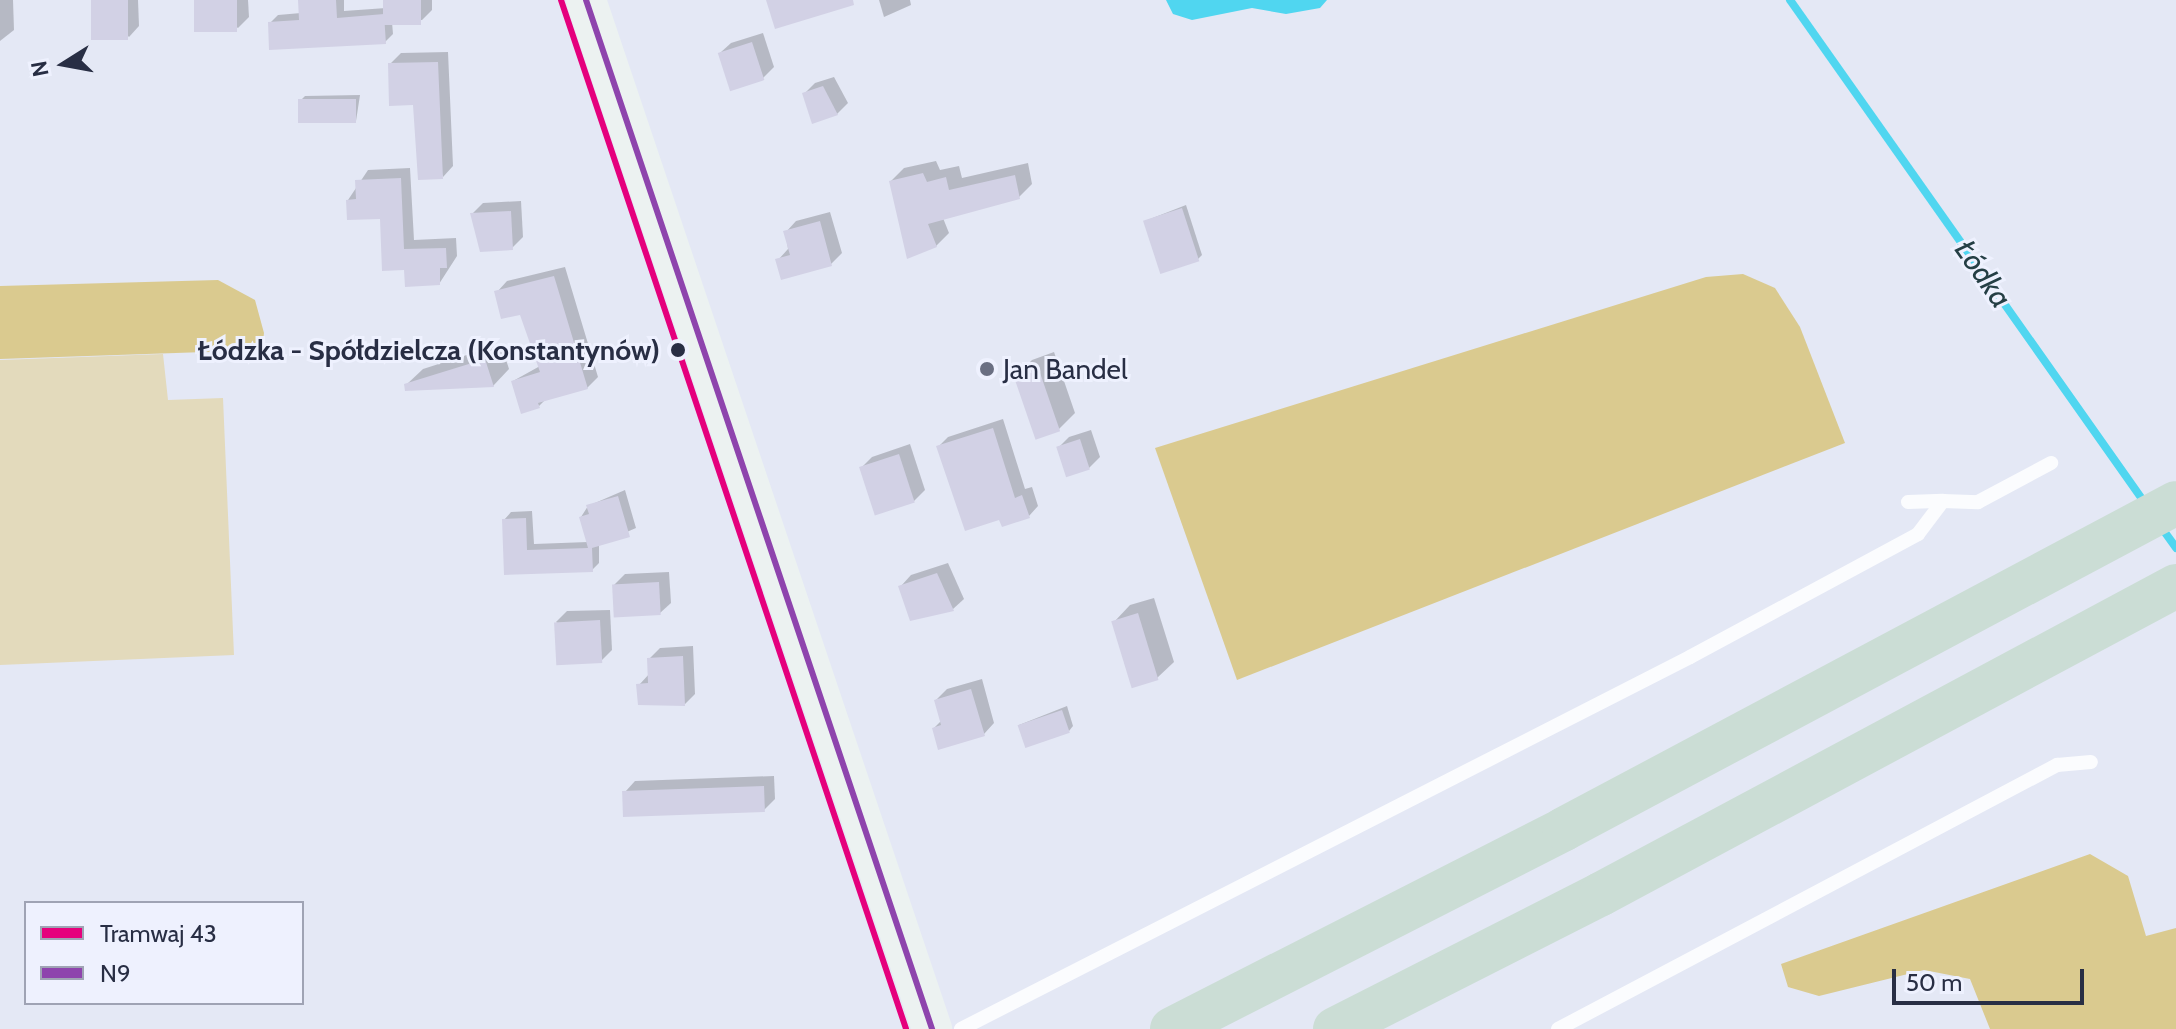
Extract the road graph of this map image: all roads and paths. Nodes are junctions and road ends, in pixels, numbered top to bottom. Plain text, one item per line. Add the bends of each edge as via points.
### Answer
1 (586, 0) edge
2 (2051, 463) dead end
3 (1943, 501) junction
4 (1908, 502) dead end
5 (2176, 503) edge
6 (2169, 590) edge
7 (2091, 762) dead end
8 (932, 1029) edge
9 (961, 1029) edge
10 (1172, 1029) edge
11 (1335, 1029) edge
12 (1558, 1029) edge

1 - 8 main road
2 - 3 lane via 1978,502
3 - 4 lane
3 - 9 lane via 1918,534 1757,621
5 - 10 highway via 1564,829
6 - 11 highway via 1601,894
7 - 12 lane via 2057,765

